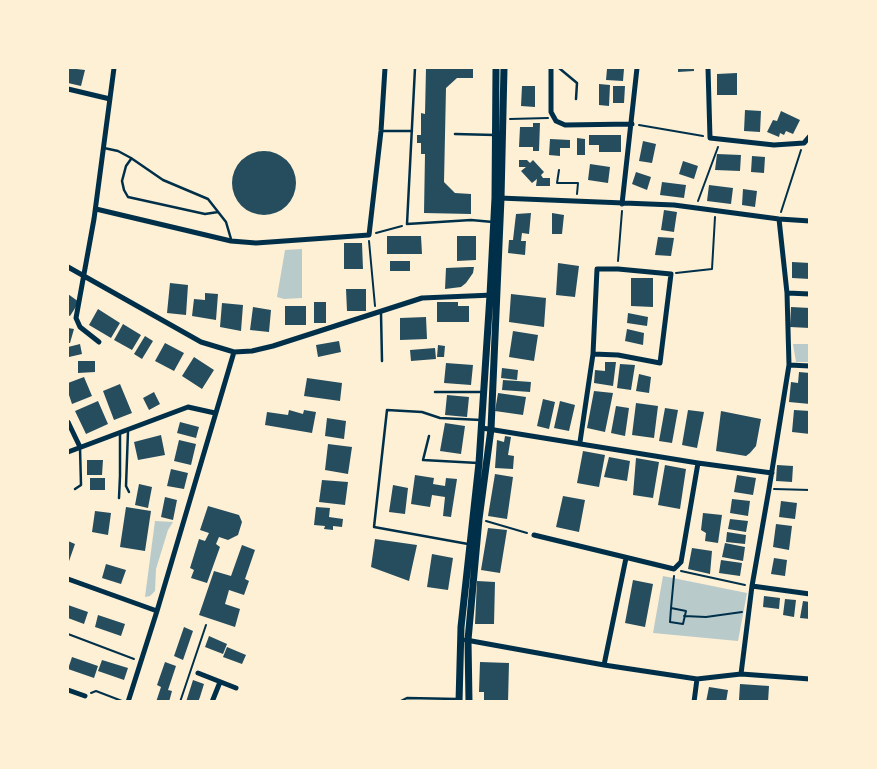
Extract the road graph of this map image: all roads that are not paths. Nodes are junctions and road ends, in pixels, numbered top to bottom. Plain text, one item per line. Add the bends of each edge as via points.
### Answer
1 (114, 68) edge
2 (385, 68) edge
3 (415, 68) edge
4 (496, 68) edge
5 (504, 68) edge
6 (551, 68) edge
7 (559, 68) edge
8 (637, 68) edge
9 (708, 68) edge
10 (68, 89) edge
11 (110, 99) junction
12 (576, 99) dead end
13 (632, 124) junction
14 (381, 131) junction
15 (412, 131) junction
16 (456, 134) dead end
17 (496, 135) junction
18 (810, 136) edge
19 (104, 148) junction
20 (131, 158) junction
21 (498, 198) junction
22 (622, 204) junction
23 (96, 209) junction
24 (218, 212) junction
25 (779, 219) junction
26 (810, 221) edge
27 (494, 222) junction
28 (231, 241) junction
29 (68, 268) edge
30 (84, 278) junction
31 (787, 293) junction
32 (810, 294) edge
33 (494, 295) junction
34 (378, 312) junction
35 (99, 342) dead end
36 (234, 352) junction
37 (593, 354) junction
38 (382, 361) dead end
39 (789, 364) junction
40 (810, 366) edge
41 (435, 392) dead end
42 (484, 392) junction
43 (215, 413) junction
44 (68, 422) edge
45 (482, 424) junction
46 (491, 429) junction
47 (128, 430) junction
48 (120, 432) junction
49 (429, 436) dead end
50 (580, 442) junction
51 (80, 447) junction
52 (68, 452) edge
53 (479, 463) junction
54 (698, 463) junction
55 (772, 473) junction
56 (75, 489) dead end
57 (129, 492) dead end
58 (119, 498) dead end
59 (534, 535) road end
60 (469, 544) junction
61 (626, 558) junction
62 (68, 579) edge
63 (752, 586) junction
64 (810, 594) edge
65 (157, 611) junction
66 (464, 639) junction
67 (604, 665) junction
68 (198, 673) dead end
69 (741, 674) junction
70 (697, 679) junction
71 (810, 679) edge
72 (220, 682) junction
73 (236, 688) dead end
74 (68, 690) edge
75 (84, 696) road end
76 (459, 700) edge
77 (128, 702) edge
78 (212, 702) edge
79 (399, 702) edge
80 (469, 702) edge
81 (694, 702) edge

1 - 11 street
2 - 14 street
3 - 15 lane
4 - 17 main road
5 - 21 main road
6 - 13 street via 551,112 556,121 565,125
7 - 12 lane via 577,83
8 - 13 street
9 - 18 street via 710,138 774,144 804,143
10 - 11 street
11 - 19 street
13 - 22 street
14 - 15 lane
14 - 28 street via 369,235
15 - 27 lane via 407,224 471,220
16 - 17 lane
17 - 21 main road
19 - 20 lane
19 - 23 street
20 - 24 lane via 163,180 208,200
20 - 24 lane via 122,181 128,197 205,214
21 - 22 street
21 - 27 main road
21 - 33 main road
22 - 25 street via 674,205
23 - 28 street
23 - 30 street
24 - 28 lane via 226,222
25 - 26 street
25 - 31 street
27 - 33 main road
29 - 30 street
30 - 35 street via 76,318 80,327
30 - 36 street via 202,342
31 - 32 street
31 - 39 street
33 - 34 street via 422,298
33 - 42 main road
33 - 46 main road
34 - 36 street via 270,347
34 - 38 lane
36 - 43 street
37 - 37 street via 597,269 671,274 660,362
37 - 50 street
39 - 40 street
39 - 55 street
41 - 42 lane
42 - 45 main road
43 - 47 street via 188,407
43 - 65 street
44 - 51 street
45 - 46 street
45 - 53 main road
45 - 60 lane via 422,412 386,410 374,527
46 - 50 street
46 - 66 main road
47 - 48 street
47 - 57 lane via 126,486
48 - 51 street
48 - 58 lane
49 - 53 lane via 422,460
50 - 54 street
51 - 52 street
51 - 56 lane via 81,484
53 - 60 main road
54 - 55 street
54 - 61 street via 681,562 674,569
55 - 63 street
59 - 61 street
60 - 66 main road
61 - 67 street
62 - 65 street
63 - 64 street
63 - 69 street
65 - 77 street
66 - 67 street
66 - 76 main road
66 - 80 main road
67 - 70 street
68 - 72 street
69 - 70 street
69 - 71 street
70 - 81 street
72 - 73 street
72 - 78 street
74 - 75 street
76 - 79 lane via 406,698

